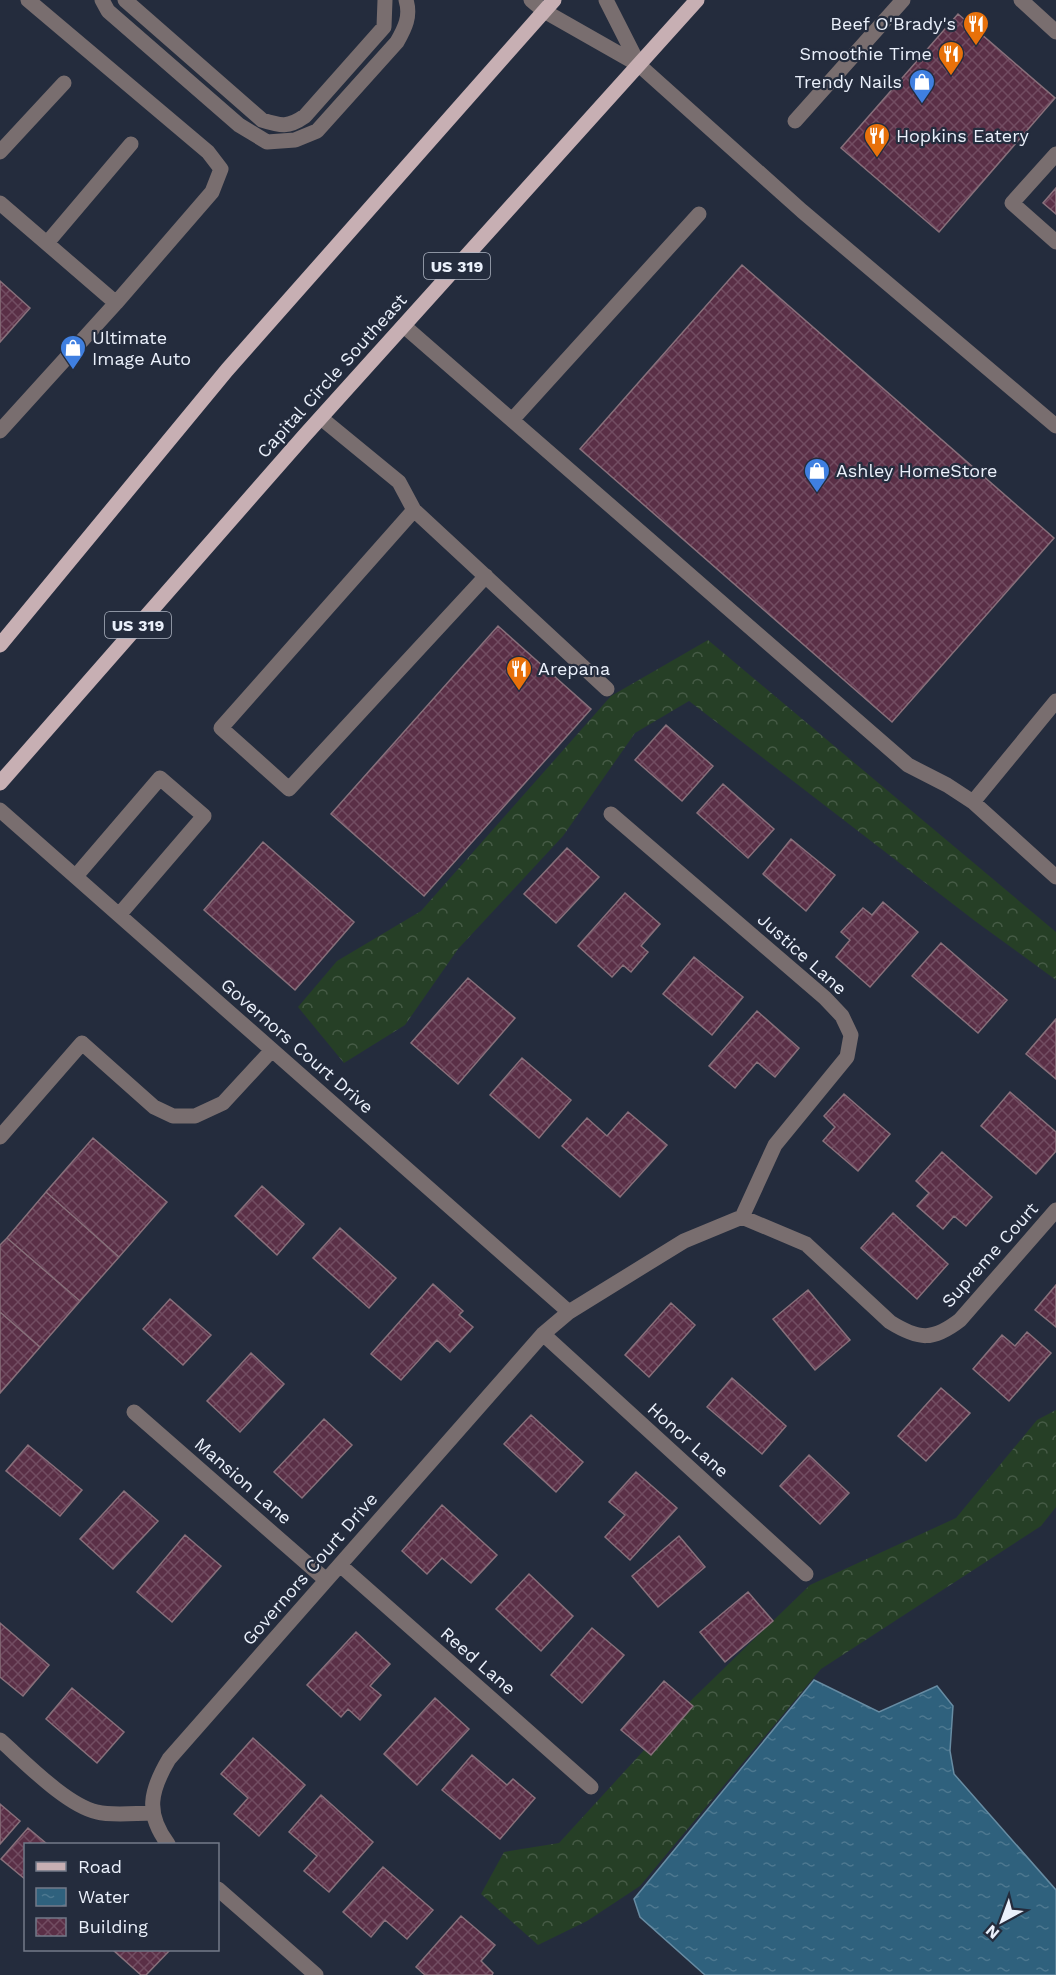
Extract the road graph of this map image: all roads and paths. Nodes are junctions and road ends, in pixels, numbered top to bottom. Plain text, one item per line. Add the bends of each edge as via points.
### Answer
1 (28, 0) edge
2 (102, 0) edge
3 (125, 0) edge
4 (385, 0) edge
5 (406, 0) edge
6 (531, 0) edge
7 (606, 0) edge
8 (697, 0) edge
9 (903, 0) edge
10 (1021, 0) edge
11 (549, 6) edge
12 (1056, 32) edge
13 (639, 64) junction
14 (64, 83) dead end
15 (795, 121) dead end
16 (131, 144) dead end
17 (0, 152) edge
18 (1056, 154) edge
19 (0, 203) edge
20 (699, 214) dead end
21 (1056, 242) edge
22 (46, 243) junction
23 (116, 303) junction
24 (404, 326) junction
25 (321, 418) junction
26 (512, 420) junction
27 (1056, 426) edge
28 (0, 430) edge
29 (414, 510) junction
30 (486, 576) junction
31 (0, 645) edge
32 (607, 689) dead end
33 (1056, 701) edge
34 (0, 783) edge
35 (973, 802) junction
36 (0, 810) edge
37 (611, 814) dead end
38 (75, 876) junction
39 (1056, 877) edge
40 (119, 915) junction
41 (272, 1050) junction
42 (0, 1137) edge
43 (1056, 1210) edge
44 (742, 1216) junction
45 (569, 1312) junction
46 (543, 1334) junction
47 (134, 1412) dead end
48 (340, 1565) junction
49 (806, 1574) dead end
50 (327, 1580) junction
51 (0, 1740) edge
52 (591, 1787) dead end
53 (153, 1814) junction
54 (167, 1843) edge
55 (219, 1890) edge
56 (316, 1975) edge

1 - 23 street via 208,152 221,169 212,192
2 - 5 street via 108,11 239,125 267,142 295,140 317,131 397,42 406,26
3 - 4 street via 262,120 280,126 305,116 384,27
6 - 11 street
7 - 13 street
8 - 13 main road, Capital Circle Southeast / US 319
9 - 15 street
10 - 12 street
11 - 13 street
11 - 31 main road via 227,370
13 - 24 main road, Capital Circle Southeast / US 319
13 - 27 street via 802,211
14 - 17 street
16 - 22 street
18 - 21 street via 1012,203
19 - 22 street
20 - 26 street
22 - 23 street
23 - 28 street
24 - 25 main road, Capital Circle Southeast / US 319
24 - 26 street
25 - 29 street via 399,482
25 - 34 main road, Capital Circle Southeast / US 319
26 - 35 street via 908,765
29 - 30 street
29 - 30 street via 221,728 289,789
30 - 32 street
33 - 35 street
35 - 39 street
36 - 38 street, Governors Court Drive
37 - 44 street, Justice Lane via 825,998 842,1016 851,1035 847,1057 775,1145
38 - 40 street, Governors Court Drive
38 - 40 street via 160,778 204,816
40 - 41 street, Governors Court Drive
41 - 42 street via 223,1103 195,1116 173,1116 154,1107 82,1043
41 - 45 street, Governors Court Drive
43 - 44 street, Supreme Court via 960,1320 943,1333 920,1336 890,1322 806,1244
44 - 45 street, Governors Court Drive via 684,1241
45 - 46 street, Governors Court Drive
46 - 48 street, Governors Court Drive
46 - 49 street, Honor Lane
47 - 50 street, Mansion Lane
48 - 50 street, Governors Court Drive
48 - 52 street, Reed Lane
50 - 53 street, Governors Court Drive via 169,1759 157,1779
51 - 53 street via 74,1802 97,1812
53 - 54 street
55 - 56 street

